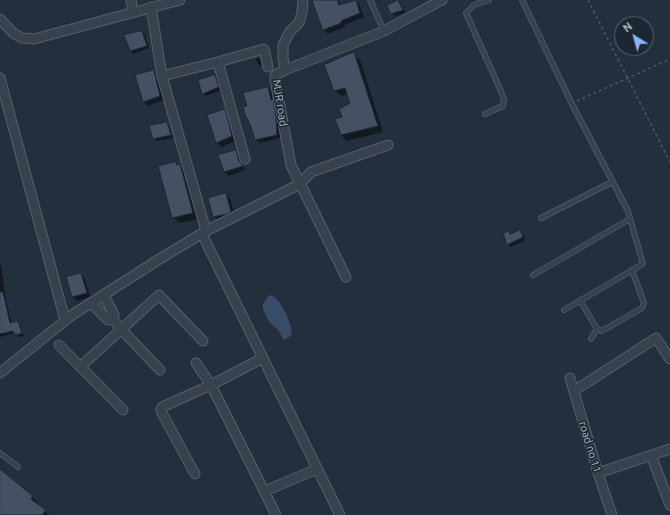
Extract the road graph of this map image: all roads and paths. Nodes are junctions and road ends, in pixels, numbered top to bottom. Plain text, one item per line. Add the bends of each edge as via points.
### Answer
1 (131, 0) edge
2 (180, 0) edge
3 (303, 0) edge
4 (370, 0) edge
5 (442, 0) edge
6 (489, 0) edge
7 (522, 0) edge
8 (588, 0) edge
9 (151, 7) junction
10 (133, 12) junction
11 (0, 19) edge
12 (384, 31) junction
13 (670, 59) edge
14 (218, 62) junction
15 (268, 67) dead end
16 (285, 70) junction
17 (162, 76) junction
18 (0, 78) edge
19 (627, 78) junction
20 (572, 104) junction
21 (485, 114) dead end
22 (388, 145) dead end
23 (244, 159) dead end
24 (670, 162) edge
25 (612, 182) junction
26 (300, 184) junction
27 (541, 218) dead end
28 (630, 219) junction
29 (204, 232) junction
30 (632, 270) junction
31 (533, 276) dead end
32 (346, 277) dead end
33 (104, 295) junction
34 (580, 300) junction
35 (91, 303) junction
36 (564, 310) dead end
37 (111, 317) junction
38 (66, 320) junction
39 (597, 329) junction
40 (122, 330) junction
41 (591, 339) dead end
42 (203, 341) dead end
43 (59, 345) dead end
44 (263, 358) junction
45 (670, 359) edge
46 (196, 363) dead end
47 (80, 367) junction
48 (160, 370) dead end
49 (0, 374) edge
50 (570, 378) dead end
51 (212, 385) junction
52 (574, 391) junction
53 (123, 410) dead end
54 (670, 449) edge
55 (0, 453) edge
56 (651, 455) junction
57 (18, 467) dead end
58 (317, 469) junction
59 (598, 473) junction
60 (195, 474) dead end
61 (265, 491) junction
62 (670, 505) edge
63 (276, 515) edge
64 (340, 515) edge
65 (612, 515) edge

1 - 10 street
2 - 9 street
3 - 16 street via 300,20 290,31 283,45
4 - 12 lane
5 - 12 street, MJR road
6 - 21 lane via 474,5 466,14 504,100 503,106
7 - 20 lane
8 - 19 path
9 - 10 street
9 - 17 street
10 - 11 street via 34,39 22,38 13,33
12 - 16 street, MJR road
13 - 19 path
14 - 15 street via 264,49
14 - 17 street
14 - 23 street
16 - 26 street, MJR road via 277,74 275,80 291,165
17 - 29 street
18 - 38 street
19 - 20 path
19 - 24 path
20 - 25 lane
22 - 26 street via 310,172
25 - 27 lane
25 - 28 lane
26 - 29 street
26 - 32 street, MJR road
28 - 30 lane via 643,264
28 - 31 lane
29 - 33 street
29 - 44 street
30 - 34 lane
30 - 39 lane via 644,303 642,308 602,331
33 - 35 street
33 - 37 street via 114,315
34 - 36 lane
34 - 39 lane
35 - 37 street via 108,320
35 - 38 street
37 - 40 street
38 - 49 street
39 - 41 lane
40 - 42 street via 159,295
40 - 47 street
40 - 48 street
43 - 47 street
44 - 51 street
44 - 58 street
45 - 52 street via 656,338
46 - 51 street
47 - 53 street
50 - 52 street, road no 11
51 - 60 street via 162,407 161,410
51 - 61 street
52 - 59 street, road no 11
54 - 56 street
55 - 57 lane
56 - 59 street
56 - 62 street
58 - 61 street
58 - 64 street
59 - 65 street, road no 11
61 - 63 street

